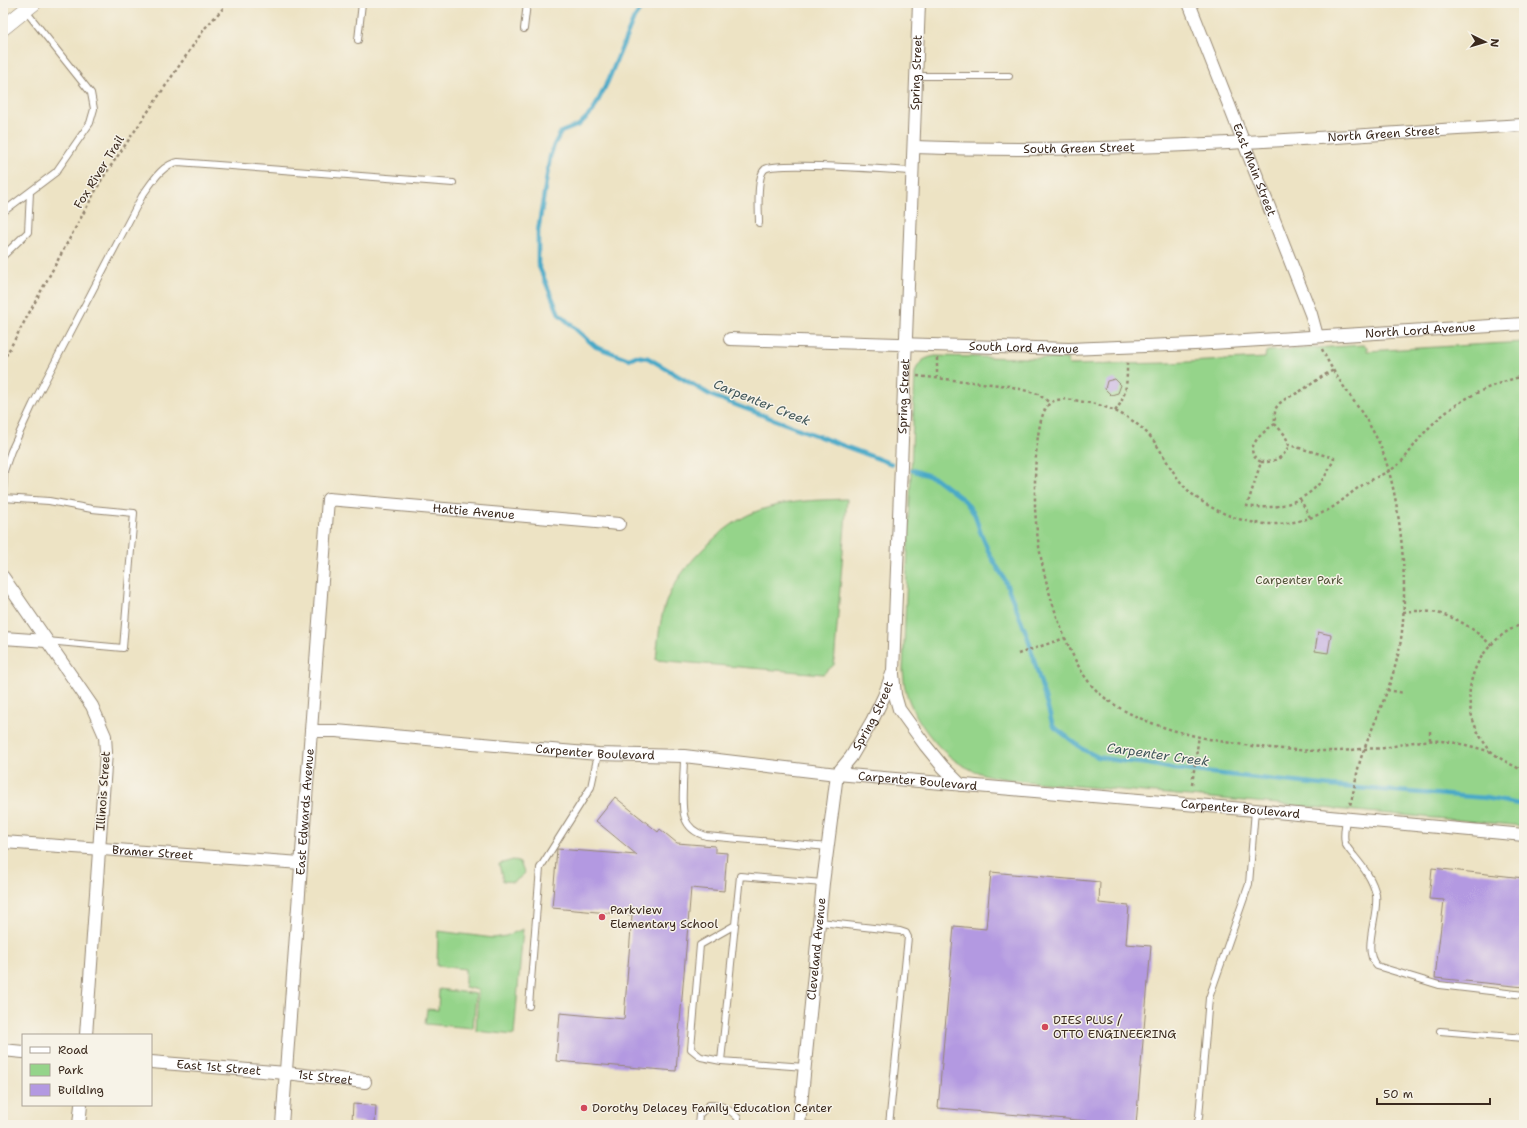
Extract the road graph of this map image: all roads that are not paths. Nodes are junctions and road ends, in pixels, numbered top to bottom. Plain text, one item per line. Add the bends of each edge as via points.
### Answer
1 (362, 3) edge
2 (527, 3) edge
3 (919, 3) edge
4 (1189, 3) edge
5 (29, 7) edge
6 (3, 28) edge
7 (524, 30) dead end
8 (358, 40) dead end
9 (916, 76) junction
10 (1009, 76) dead end
11 (1524, 125) edge
12 (1243, 142) junction
13 (914, 147) junction
14 (913, 171) junction
15 (453, 183) dead end
16 (30, 192) junction
17 (3, 212) edge
18 (759, 223) dead end
19 (3, 256) edge
20 (1524, 324) edge
21 (1317, 336) junction
22 (730, 339) dead end
23 (907, 344) junction
24 (3, 498) edge
25 (328, 499) joint
26 (619, 524) dead end
27 (3, 576) edge
28 (3, 638) edge
29 (47, 641) junction
30 (893, 671) junction
31 (311, 731) junction
32 (598, 754) junction
33 (684, 756) junction
34 (837, 774) junction
35 (961, 785) junction
36 (1255, 810) junction
37 (1346, 819) junction
38 (1524, 836) edge
39 (3, 842) edge
40 (828, 847) junction
41 (99, 849) junction
42 (301, 863) junction
43 (823, 883) junction
44 (820, 922) junction
45 (735, 925) junction
46 (1524, 995) edge
47 (529, 1006) dead end
48 (1440, 1031) dead end
49 (86, 1034) edge
50 (1524, 1038) edge
51 (3, 1050) edge
52 (22, 1052) edge
53 (721, 1061) junction
54 (152, 1062) edge
55 (805, 1067) junction
56 (286, 1073) junction
57 (365, 1082) dead end
58 (81, 1106) edge
59 (799, 1124) edge
60 (79, 1125) edge
61 (282, 1125) edge
62 (698, 1125) edge
63 (737, 1125) edge
64 (812, 1125) edge
65 (890, 1125) edge
66 (1197, 1125) edge

1 - 8 lane
2 - 7 lane
3 - 9 street, Spring Street
4 - 12 street, East Main Street
5 - 6 street
5 - 16 lane via 91,93 94,109 90,123 56,172
9 - 10 lane
9 - 13 street, Spring Street
11 - 12 street, North Green Street
12 - 13 street, South Green Street via 1063,150
12 - 21 street, East Main Street via 1311,314
13 - 14 street, Spring Street
14 - 18 lane via 799,166 766,169 761,175 760,182
14 - 23 street, Spring Street
15 - 24 lane via 178,162 168,166 142,196 33,404 4,471
16 - 17 lane
16 - 19 lane via 28,232
20 - 21 street, North Lord Avenue
21 - 23 street, South Lord Avenue via 1127,348 1069,349
22 - 23 street, South Lord Avenue
23 - 30 street, Spring Street
24 - 29 lane via 50,501 134,513 123,648
25 - 26 street, Hattie Avenue
25 - 31 street, East Edwards Avenue
27 - 29 street, Illinois Street
28 - 29 street
29 - 41 street, Illinois Street via 92,706 105,736
30 - 34 street, Spring Street via 872,721 851,757
30 - 35 street via 899,708 926,746
31 - 32 street, Carpenter Boulevard
31 - 42 street, East Edwards Avenue
32 - 33 street, Carpenter Boulevard
32 - 47 lane via 591,787 540,868
33 - 34 street, Carpenter Boulevard
33 - 40 lane via 682,810 686,822 693,830 706,836
34 - 35 street, Carpenter Boulevard
34 - 40 street, Cleveland Avenue
35 - 36 street, Carpenter Boulevard
36 - 37 street, Carpenter Boulevard
36 - 66 lane via 1249,884 1209,998
37 - 38 street, Carpenter Boulevard
37 - 46 lane via 1346,845 1367,872 1375,888 1377,900 1370,951 1377,966 1439,984
39 - 41 street, Bramer Street
40 - 43 street, Cleveland Avenue
41 - 42 street, Bramer Street
41 - 49 street, Illinois Street
42 - 56 street, East Edwards Avenue
43 - 44 street, Cleveland Avenue
43 - 45 lane via 740,876
44 - 55 street, Cleveland Avenue
44 - 65 lane via 900,931 908,937
45 - 53 lane
45 - 53 lane via 700,945 692,1049 701,1057
48 - 50 lane
51 - 52 street
53 - 55 lane
54 - 56 street, East 1st Street
55 - 59 street, Cleveland Avenue
56 - 57 street, 1st Street
56 - 61 street, East Edwards Avenue
58 - 60 street
59 - 64 lane
62 - 63 lane via 699,1115 709,1105 720,1105 738,1118

